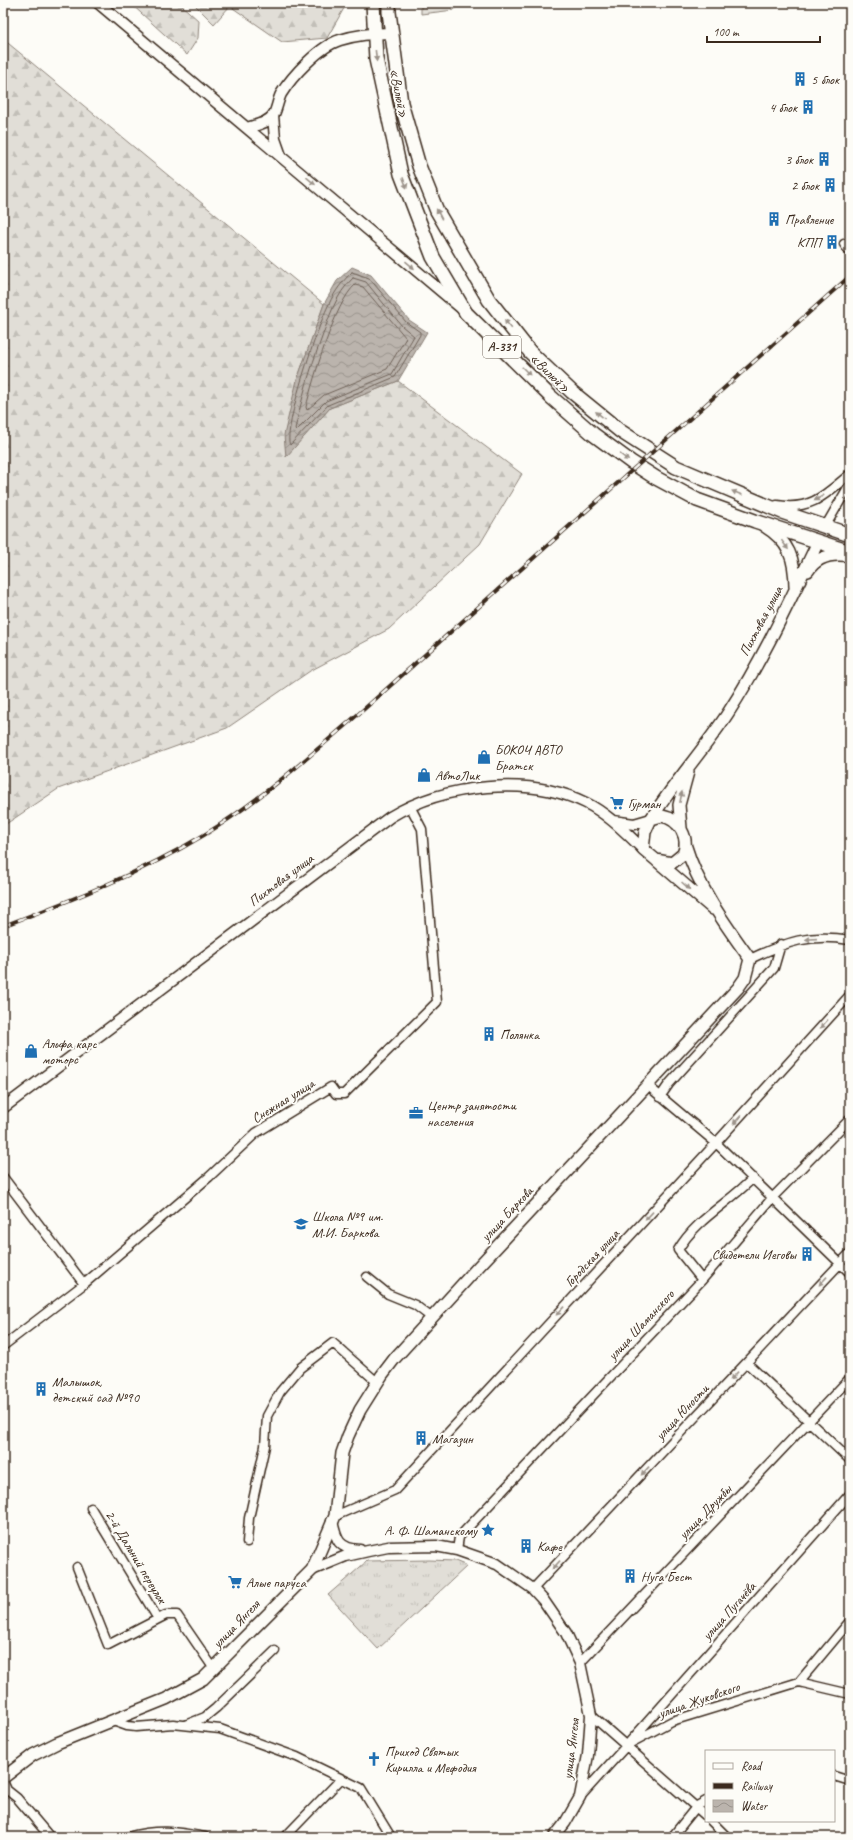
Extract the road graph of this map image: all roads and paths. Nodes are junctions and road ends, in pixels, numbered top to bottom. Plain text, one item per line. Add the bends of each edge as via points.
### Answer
1 (98, 3) edge
2 (373, 3) edge
3 (389, 3) edge
4 (374, 33) junction
5 (392, 33) junction
6 (273, 115) junction
7 (247, 128) junction
8 (281, 156) junction
9 (844, 244) dead end
10 (850, 252) edge
11 (466, 313) junction
12 (850, 474) edge
13 (850, 484) edge
14 (757, 502) junction
15 (755, 521) junction
16 (825, 527) junction
17 (850, 535) edge
18 (818, 542) junction
19 (850, 552) edge
20 (850, 556) edge
21 (795, 592) junction
22 (690, 766) junction
23 (410, 806) junction
24 (651, 819) junction
25 (611, 821) junction
26 (682, 829) junction
27 (685, 844) junction
28 (644, 848) junction
29 (656, 860) junction
30 (716, 911) junction
31 (850, 940) edge
32 (781, 944) junction
33 (750, 959) junction
34 (850, 995) edge
35 (647, 1085) junction
36 (660, 1097) junction
37 (3, 1108) edge
38 (850, 1119) edge
39 (716, 1143) junction
40 (3, 1177) edge
41 (754, 1178) junction
42 (773, 1198) junction
43 (850, 1253) edge
44 (840, 1263) junction
45 (850, 1273) edge
46 (367, 1277) dead end
47 (702, 1280) junction
48 (84, 1284) junction
49 (432, 1318) junction
50 (3, 1346) edge
51 (747, 1363) junction
52 (850, 1378) edge
53 (377, 1382) junction
54 (810, 1421) junction
55 (850, 1460) edge
56 (850, 1494) edge
57 (91, 1508) dead end
58 (334, 1518) junction
59 (247, 1542) dead end
60 (457, 1550) junction
61 (368, 1551) junction
62 (77, 1567) dead end
63 (312, 1570) junction
64 (533, 1589) junction
65 (158, 1619) junction
66 (850, 1621) edge
67 (275, 1651) dead end
68 (580, 1663) junction
69 (214, 1669) junction
70 (799, 1682) junction
71 (850, 1694) edge
72 (591, 1715) junction
73 (113, 1721) junction
74 (185, 1725) junction
75 (627, 1745) junction
76 (835, 1776) edge
77 (341, 1779) junction
78 (3, 1780) edge
79 (850, 1781) edge
80 (580, 1796) junction
81 (705, 1802) edge
82 (697, 1806) junction
83 (705, 1815) edge
84 (712, 1822) edge
85 (50, 1837) edge
86 (127, 1837) edge
87 (204, 1837) edge
88 (285, 1837) edge
89 (391, 1837) edge
90 (554, 1837) edge
91 (672, 1837) edge
92 (727, 1837) edge

1 - 7 street
2 - 4 highway, «Вилюй» / А-331
3 - 5 highway, «Вилюй» / А-331
4 - 5 street
4 - 6 street via 338,40 320,51 300,69 281,94
4 -> 11 highway, «Вилюй» / А-331 via 376,60 401,174 433,257
14 -> 5 highway, «Вилюй» / А-331 via 676,467 620,431 572,392 530,352 489,300 437,211 419,166 401,103
6 - 7 street via 265,122
6 - 8 street via 275,139
7 - 8 street
8 -> 11 street
9 - 10 street
11 -> 15 highway, «Вилюй» / А-331 via 552,397 631,462 697,500
12 -> 14 street via 826,494 806,505 786,507
13 - 16 street, Пихтовая улица
14 - 16 highway, «Вилюй» / А-331
15 - 18 highway, «Вилюй» / А-331
15 -> 21 main road via 778,536 788,548 795,571
16 - 17 highway, «Вилюй» / А-331
16 - 18 highway, Пихтовая улица
18 - 19 highway, «Вилюй» / А-331
18 - 21 main road, Пихтовая улица
20 - 21 main road via 827,556 815,562
21 - 22 main road, Пихтовая улица via 732,707
22 - 24 main road, Пихтовая улица via 671,788
26 -> 22 main road, Пихтовая улица via 679,805
23 - 25 street, Пихтовая улица via 465,790 518,787 564,795 590,806
23 - 37 street, Пихтовая улица via 390,817
23 - 48 street, Снежная улица via 422,829 437,1002 344,1094 336,1094 331,1087 256,1133 209,1177
24 - 25 street, Пихтовая улица via 634,824
24 - 26 main road via 669,817
24 - 28 main road via 645,832
25 - 28 street, Пихтовая улица
26 - 27 main road
27 - 29 main road via 683,854 676,861 668,863
27 - 30 main road
28 - 29 main road
29 -> 30 main road
30 - 33 main road
31 -> 32 street via 806,939
32 - 33 street
32 - 36 street via 774,968 668,1084
33 - 35 main road, улица Баркова via 745,978 738,988
34 -> 39 street, Городская улица
35 - 36 street
35 - 49 main road, улица Баркова
36 - 39 street
38 - 42 street, улица Шаманского
39 - 41 street
39 -> 58 street, Городская улица via 395,1490
40 - 48 street
41 - 42 street
41 - 47 street via 730,1200 707,1216 678,1250
42 - 44 street
42 - 47 street, улица Шаманского
43 - 44 street, улица Юности
44 - 45 street
44 -> 51 street, улица Юности
46 - 49 street via 388,1294 415,1305
47 - 60 street, улица Шаманского via 459,1537
48 - 50 street, Снежная улица
49 - 53 main road, улица Баркова
51 - 54 street
51 -> 64 street, улица Юности
52 - 54 street, улица Дружбы
53 - 58 main road, улица Баркова via 357,1416 342,1453
53 - 59 street via 333,1343 300,1368 280,1392 267,1416 265,1446 249,1518
54 - 55 street
54 - 68 street, улица Дружбы
56 - 75 street, улица Пугачёва
57 - 65 street, 2-й Дальний переулок
58 - 61 street via 335,1536 339,1544 350,1550
58 - 63 main road, улица Баркова
60 - 61 street, улица Янгеля via 428,1546 388,1547
60 - 64 street, улица Янгеля via 496,1564
61 - 63 street, улица Янгеля via 346,1556
62 - 65 street via 108,1645
63 - 69 main road, улица Янгеля
64 - 68 street, улица Янгеля via 566,1634
65 - 69 street via 166,1615 177,1616
66 - 70 street
67 - 74 street via 216,1708 205,1717
68 - 72 street, улица Янгеля
69 - 73 main road, улица Янгеля via 188,1688
70 - 71 street
70 - 75 street, улица Жуковского via 672,1721
72 - 75 street
72 - 80 street, улица Янгеля via 588,1755
73 - 74 street via 136,1727
73 - 78 main road, улица Янгеля via 57,1742 33,1755
74 - 77 street via 220,1729 297,1757
75 - 80 street, улица Жуковского
75 - 82 street
76 - 79 street
77 - 88 street
77 - 89 street via 361,1788
78 - 85 street via 7,1790
80 - 90 street, улица Янгеля
81 - 82 street
82 - 83 street
82 - 91 street
84 - 92 street
86 - 87 street via 155,1831

